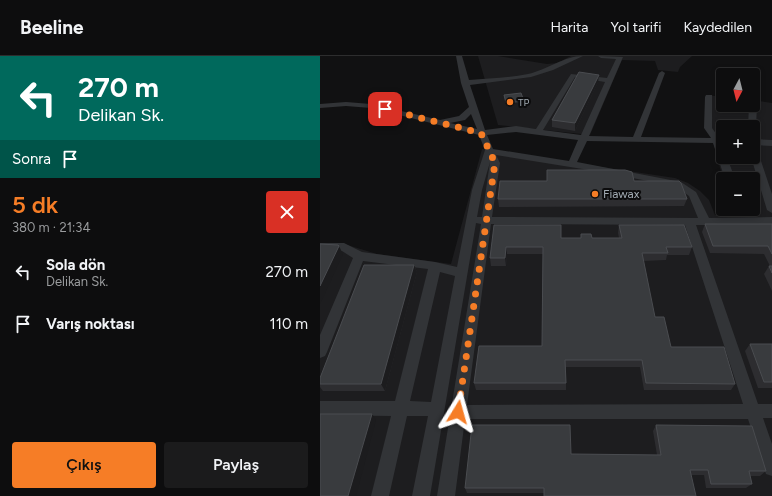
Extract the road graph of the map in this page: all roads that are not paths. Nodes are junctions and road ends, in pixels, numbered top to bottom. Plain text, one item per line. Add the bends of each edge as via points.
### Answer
1 (459, 56) edge
2 (580, 56) edge
3 (601, 56) edge
4 (662, 73) dead end
5 (609, 80) junction
6 (465, 83) junction
7 (709, 97) dead end
8 (320, 106) edge
9 (473, 108) junction
10 (440, 123) junction
11 (538, 132) junction
12 (481, 133) junction
13 (716, 137) edge
14 (582, 138) junction
15 (636, 139) junction
16 (716, 141) edge
17 (760, 142) edge
18 (772, 143) edge
19 (490, 151) junction
20 (572, 164) junction
21 (758, 164) edge
22 (772, 210) edge
23 (743, 216) edge
24 (471, 219) junction
25 (486, 220) junction
26 (689, 221) junction
27 (705, 221) junction
28 (745, 221) junction
29 (772, 221) edge
30 (320, 247) edge
31 (359, 256) junction
32 (435, 266) junction
33 (461, 273) junction
34 (320, 352) edge
35 (320, 408) edge
36 (401, 408) junction
37 (437, 409) junction
38 (753, 411) junction
39 (772, 411) edge
40 (458, 412) junction
41 (772, 468) edge
42 (380, 496) edge
43 (421, 496) edge
44 (446, 496) edge

1 - 6 street
2 - 6 street via 529,76
3 - 5 street via 620,57
4 - 15 street
5 - 11 street via 573,75
5 - 14 street
6 - 9 street
7 - 13 street via 708,128
8 - 10 street via 367,105
9 - 10 street via 462,118
9 - 12 street
10 - 12 street
11 - 12 street via 516,128
11 - 14 street
12 - 19 street
14 - 15 street
14 - 20 street
15 - 16 street
17 - 18 street
19 - 20 street
19 - 24 street via 477,190
19 - 25 street via 495,163
20 - 27 street via 683,185 694,194
21 - 22 street
23 - 28 street
24 - 25 street
24 - 33 street
25 - 26 street
25 - 40 street
26 - 27 street
26 - 38 street
27 - 28 street
28 - 29 street
30 - 31 street via 344,247
31 - 32 street
31 - 34 street
32 - 33 street
32 - 36 street
33 - 37 street
35 - 36 street
36 - 37 street
36 - 42 street
37 - 43 street
38 - 39 street
38 - 40 street
38 - 41 street
40 - 44 street

